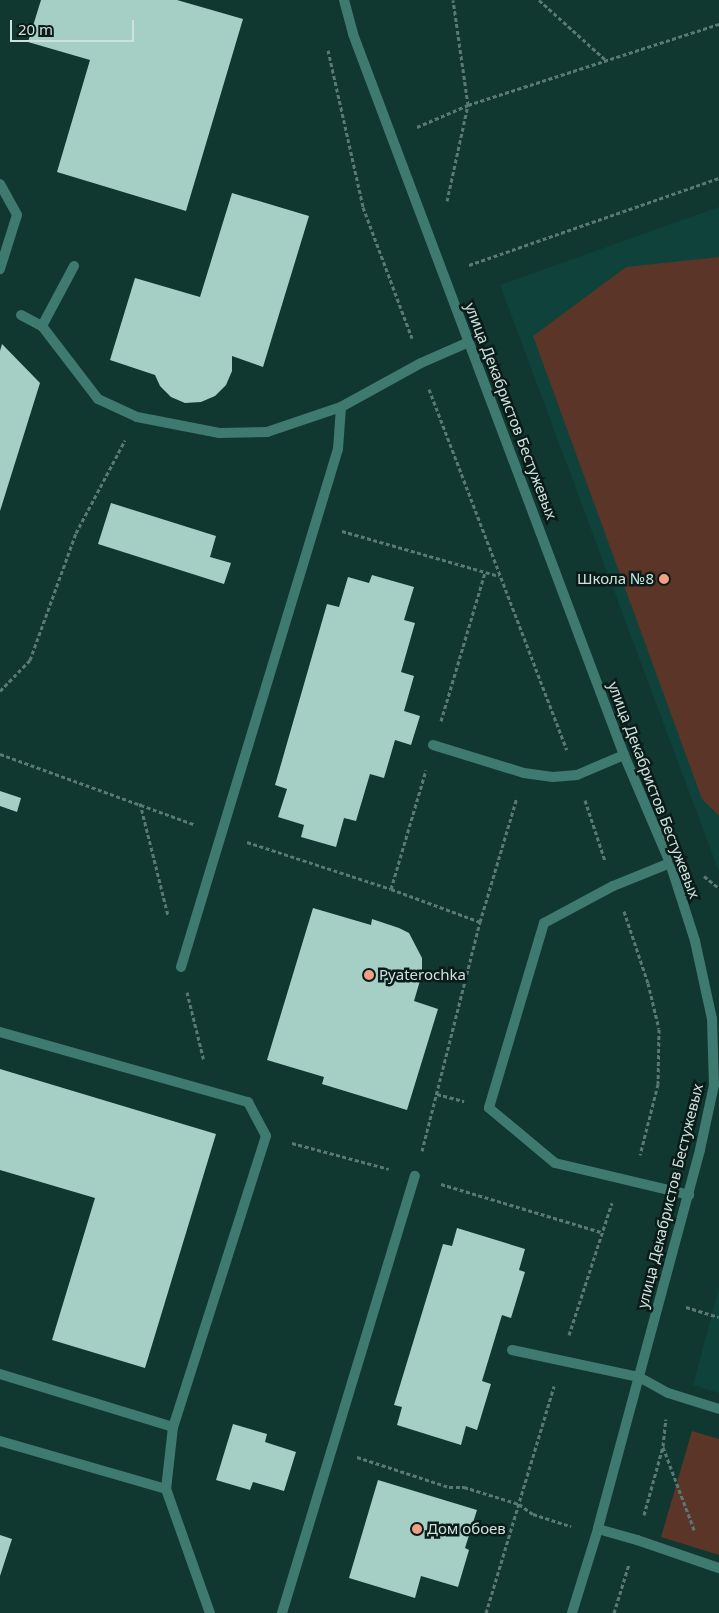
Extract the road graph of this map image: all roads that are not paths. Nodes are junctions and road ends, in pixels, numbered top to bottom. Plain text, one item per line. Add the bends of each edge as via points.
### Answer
1 (344, 0) edge
2 (0, 184) edge
3 (74, 266) dead end
4 (0, 269) edge
5 (21, 315) dead end
6 (42, 326) junction
7 (469, 342) junction
8 (341, 406) junction
9 (433, 745) dead end
10 (624, 755) junction
11 (670, 864) junction
12 (181, 967) dead end
13 (0, 1032) edge
14 (415, 1176) road end
15 (689, 1195) junction
16 (512, 1350) dead end
17 (0, 1374) edge
18 (639, 1377) junction
19 (719, 1409) edge
20 (173, 1427) junction
21 (0, 1441) edge
22 (166, 1489) junction
23 (598, 1529) junction
24 (719, 1568) edge
25 (210, 1613) edge
26 (282, 1613) edge
27 (572, 1613) edge

1 - 7 street, улица Декабристов Бестужевых via 353,34
2 - 4 street via 17,215
3 - 6 street
5 - 6 street
6 - 8 street via 98,399 137,417 219,434 267,432
7 - 8 street via 421,363
7 - 10 street, улица Декабристов Бестужевых
8 - 12 street via 338,449
9 - 10 street via 524,773 553,777 577,774
10 - 11 street, улица Декабристов Бестужевых
11 - 15 street, улица Декабристов Бестужевых via 695,941 712,1019 714,1048 714,1084
11 - 15 street via 613,886 544,923 489,1108 556,1162
13 - 20 street via 248,1102 266,1136
14 - 26 street
15 - 18 street, улица Декабристов Бестужевых
16 - 18 street
17 - 20 street
18 - 19 street via 668,1393
18 - 23 street, улица Декабристов Бестужевых
20 - 22 street
21 - 22 street
22 - 25 street
23 - 24 street
23 - 27 street, улица Декабристов Бестужевых

